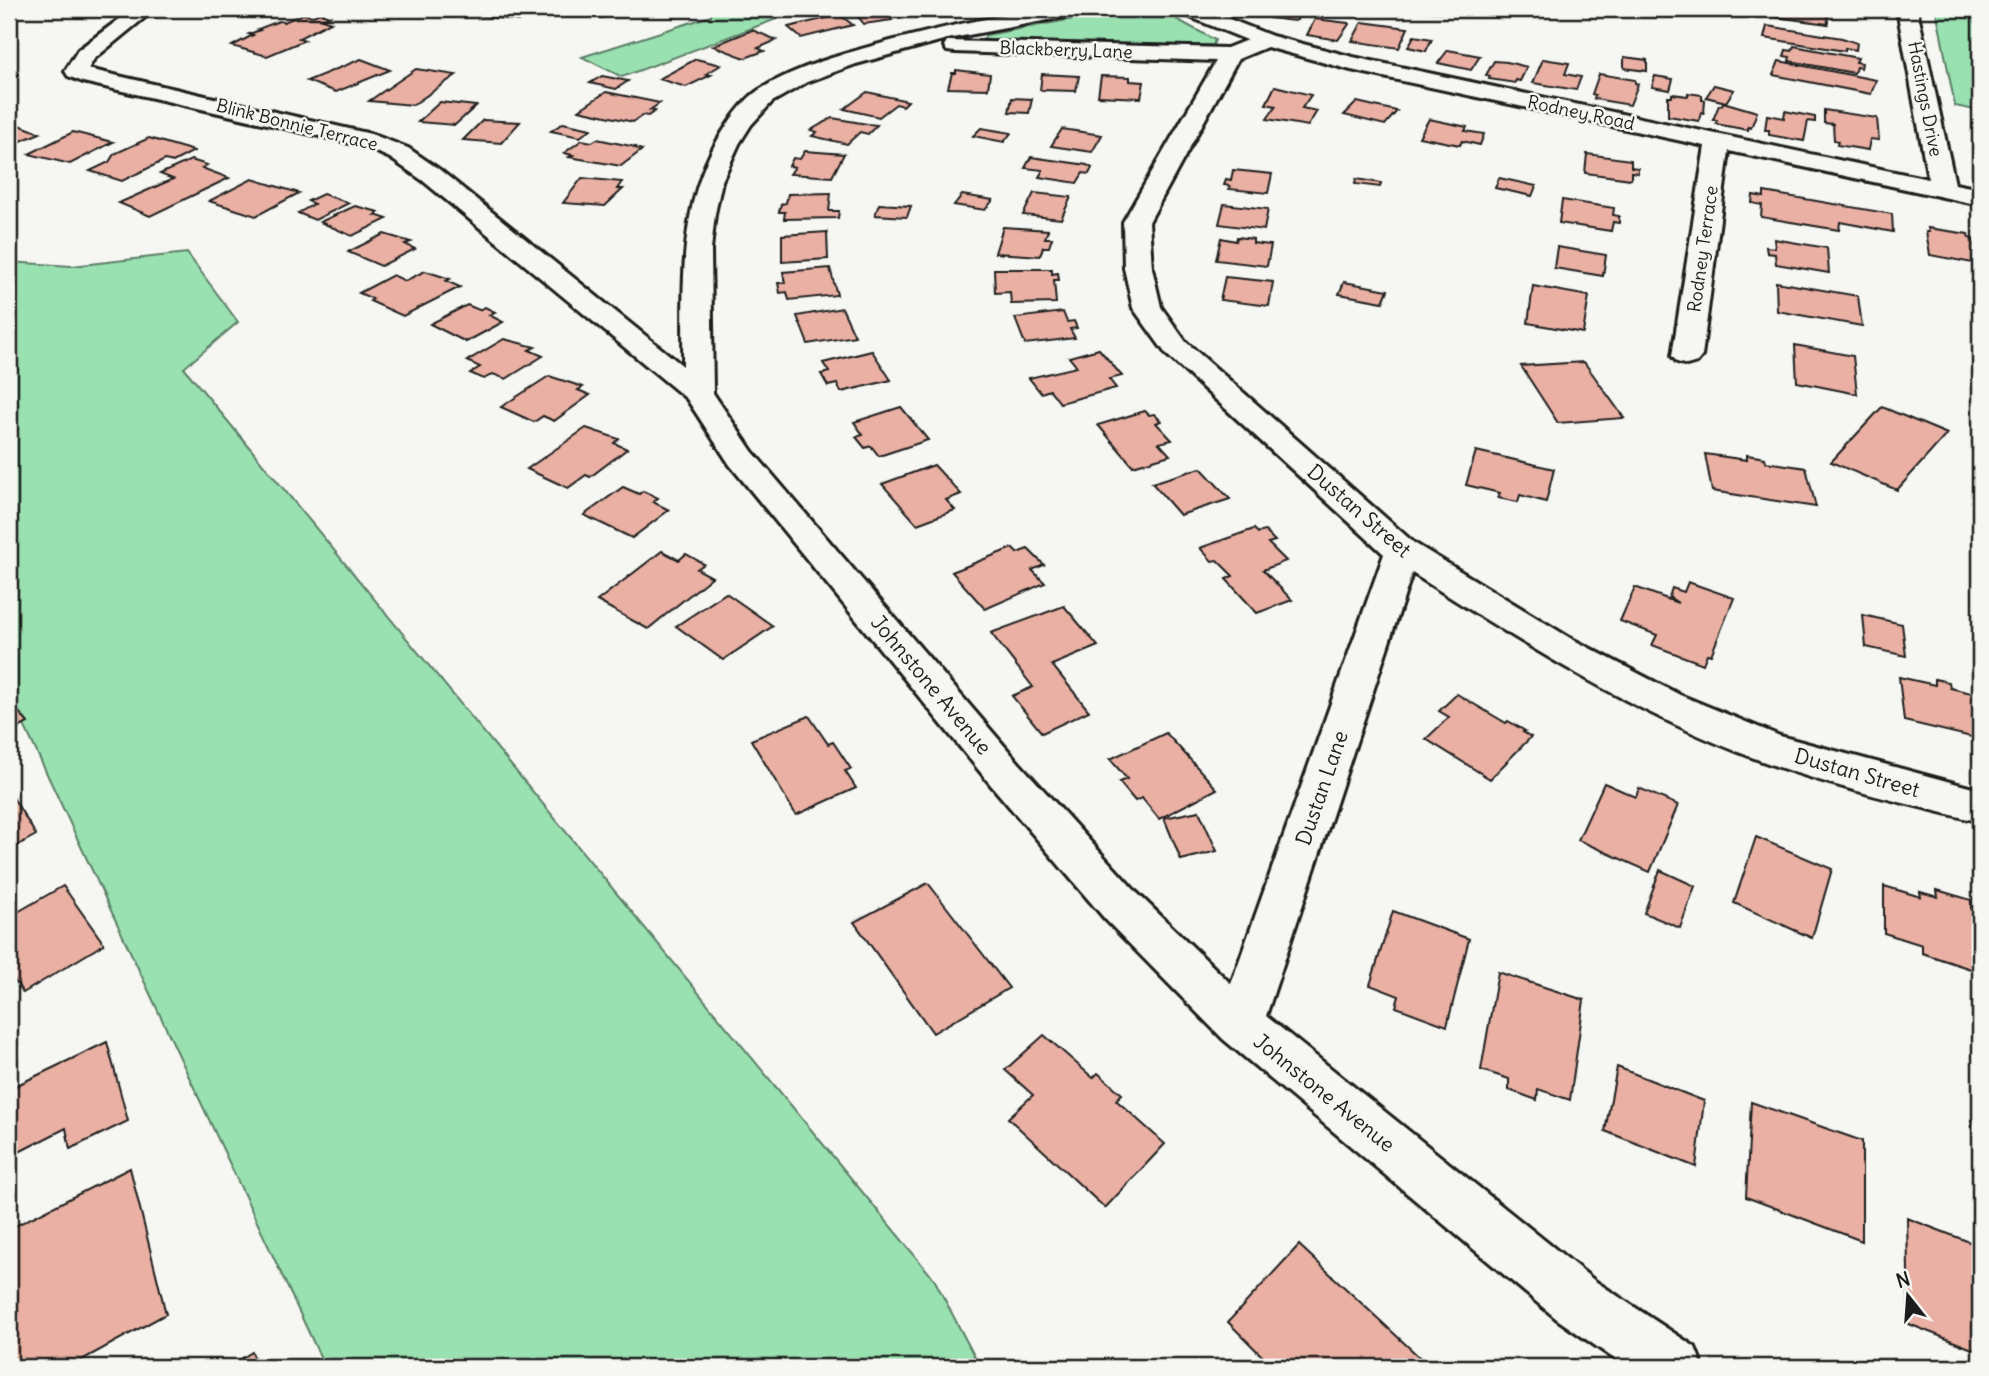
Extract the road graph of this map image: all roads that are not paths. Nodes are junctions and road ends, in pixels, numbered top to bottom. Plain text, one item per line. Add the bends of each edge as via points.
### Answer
1 (145, 9) edge
2 (1075, 9) edge
3 (1187, 9) edge
4 (1908, 9) edge
5 (1265, 40) junction
6 (903, 44) junction
7 (1230, 55) junction
8 (1718, 142) junction
9 (1943, 189) junction
10 (1980, 197) edge
11 (1687, 356) dead end
12 (698, 393) junction
13 (1402, 551) junction
14 (1980, 806) edge
15 (1240, 1024) junction
16 (1675, 1367) edge

1 - 12 street, Blink Bonnie Terrace via 86,55 76,71 371,141 399,153
2 - 6 street
3 - 5 street, Rodney Road
4 - 9 street, Hastings Drive
5 - 7 street
5 - 8 street, Rodney Road via 1351,63
6 - 7 street, Blackberry Lane
6 - 12 street via 799,77 764,97 727,144 710,181 702,214
7 - 13 street, Dustan Street via 1136,222 1138,268 1147,308 1176,348
8 - 9 street, Rodney Road
8 - 11 street, Rodney Terrace
9 - 10 street, Rodney Road
12 - 15 street, Johnstone Avenue via 741,458 1005,774 1121,906
13 - 14 street, Dustan Street via 1557,647 1666,705 1769,748
13 - 15 street, Dustan Lane
15 - 16 street, Johnstone Avenue via 1576,1300

